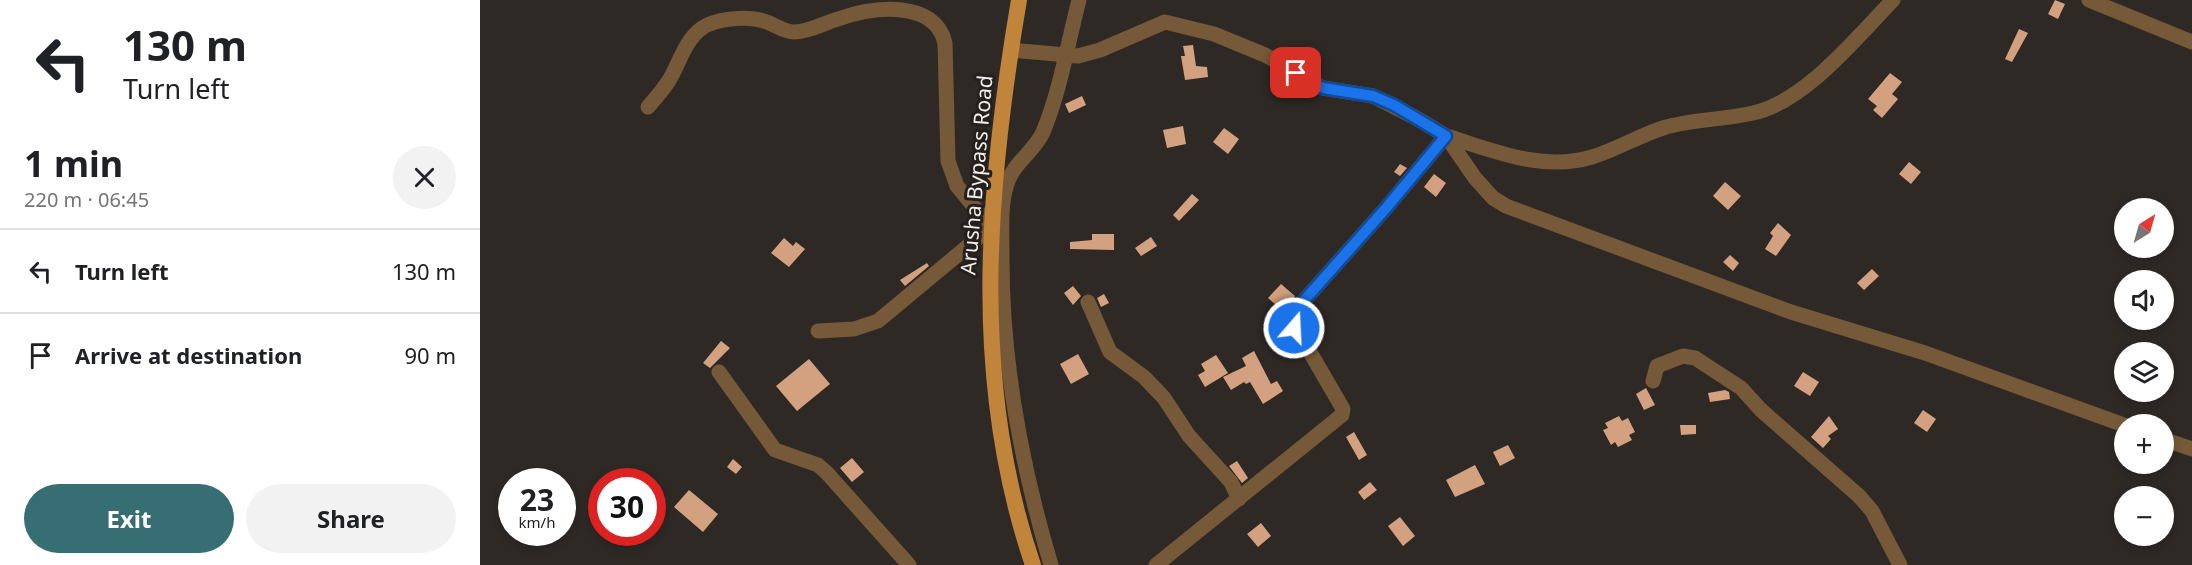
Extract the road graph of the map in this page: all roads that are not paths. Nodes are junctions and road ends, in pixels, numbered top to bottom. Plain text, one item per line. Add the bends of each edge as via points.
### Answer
1 (1019, 0) edge
2 (1079, 0) edge
3 (1893, 0) edge
4 (2090, 0) edge
5 (2192, 42) edge
6 (1011, 50) junction
7 (1064, 56) junction
8 (648, 107) dead end
9 (1446, 136) junction
10 (991, 228) junction
11 (1088, 302) dead end
12 (818, 331) dead end
13 (719, 372) dead end
14 (1653, 381) dead end
15 (2114, 421) edge
16 (2174, 443) edge
17 (2192, 449) edge
18 (1239, 499) junction
19 (909, 565) edge
20 (1033, 565) edge
21 (1051, 565) edge
22 (1156, 565) edge
23 (1900, 565) edge

1 - 6 main road, Arusha Bypass Road
2 - 7 street
3 - 9 street via 1813,79 1785,99 1755,113 1665,127 1575,161 1528,161
4 - 5 street
6 - 7 street
6 - 10 main road, Arusha Bypass Road
7 - 9 street via 1100,50 1165,22 1176,23 1241,43 1323,88 1373,96
7 - 21 street via 1044,130 1007,183 1002,232 1002,288 1015,415
8 - 10 street via 669,81 688,42 708,25 759,19 796,32 866,11 919,8 936,19 942,30 946,145 952,176
9 - 15 street via 1475,178 1506,206 1791,312 1925,353
9 - 18 street via 1301,304 1292,321 1343,409 1342,415
10 - 12 street via 878,321 854,329
10 - 20 main road, Arusha Bypass Road via 989,336 1011,490
11 - 18 street via 1110,352 1144,377 1164,398 1189,436 1231,482
13 - 19 street via 775,450 818,465
14 - 23 street via 1657,366 1683,356 1695,358 1741,388 1859,496 1872,511
16 - 17 street
18 - 22 street

